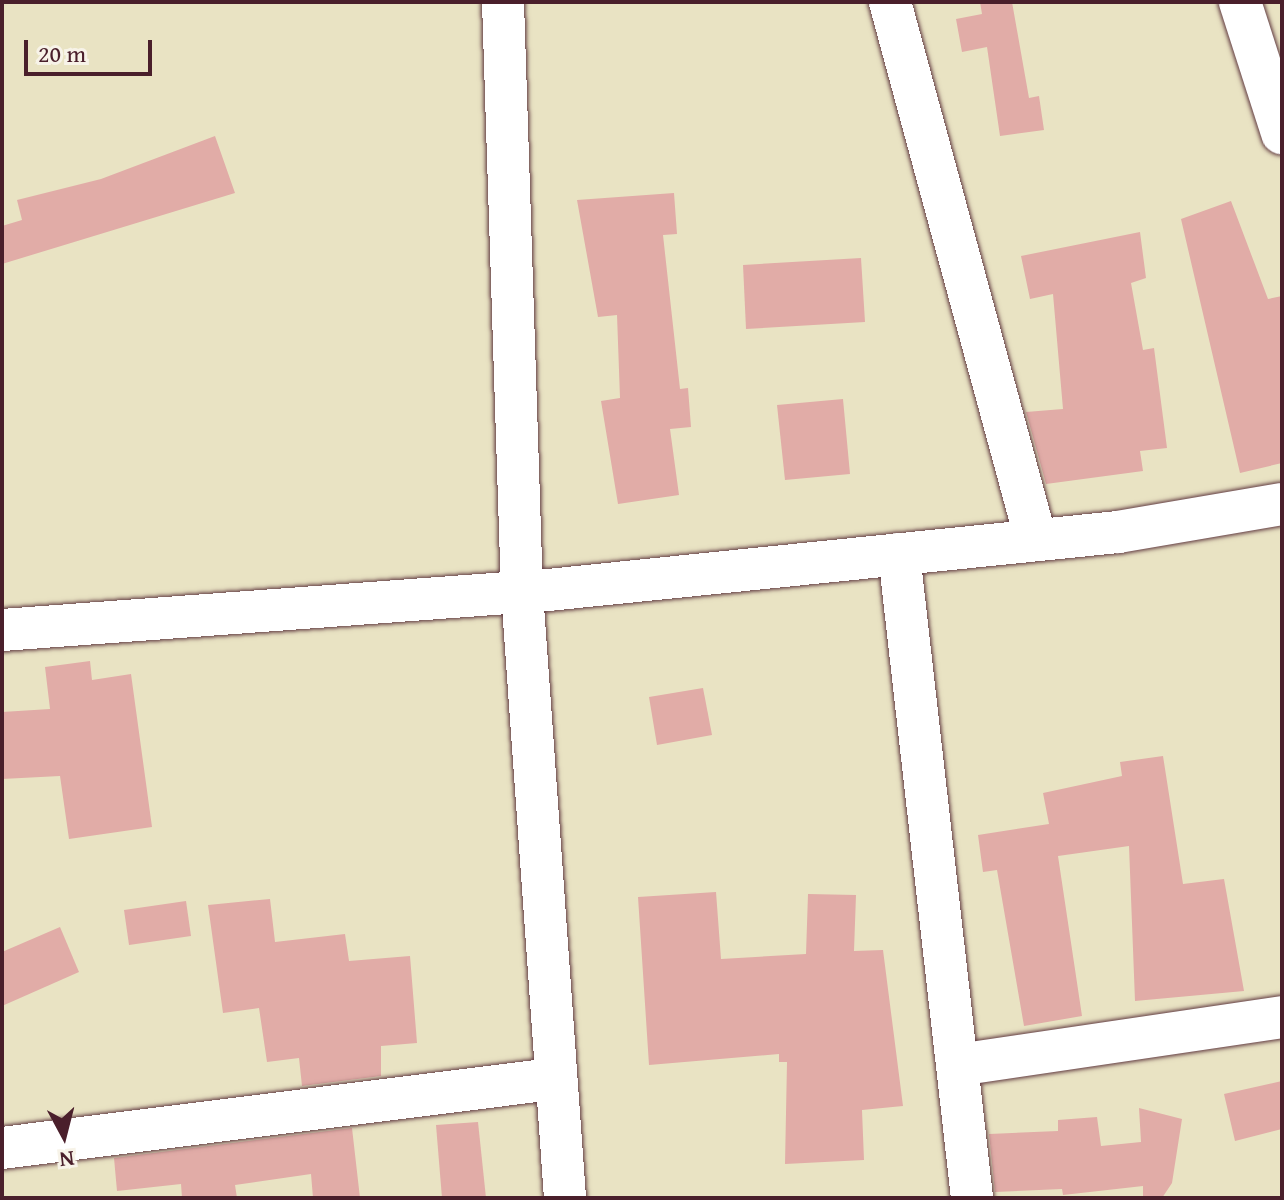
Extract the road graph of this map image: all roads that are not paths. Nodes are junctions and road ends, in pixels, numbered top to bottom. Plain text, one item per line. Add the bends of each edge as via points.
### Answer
1 (503, 2) edge
2 (890, 2) edge
3 (1240, 2) edge
4 (1282, 133) edge
5 (1282, 504) edge
6 (1036, 540) junction
7 (899, 554) junction
8 (522, 592) junction
9 (2, 630) edge
10 (1282, 1017) edge
11 (958, 1065) junction
12 (552, 1079) junction
13 (2, 1148) edge
14 (565, 1198) edge
15 (972, 1198) edge

1 - 8 street
2 - 6 street
3 - 4 street
5 - 6 street
6 - 7 street
7 - 8 street
7 - 11 street
8 - 9 street
8 - 12 street
10 - 11 street
11 - 15 street
12 - 13 street
12 - 14 street

